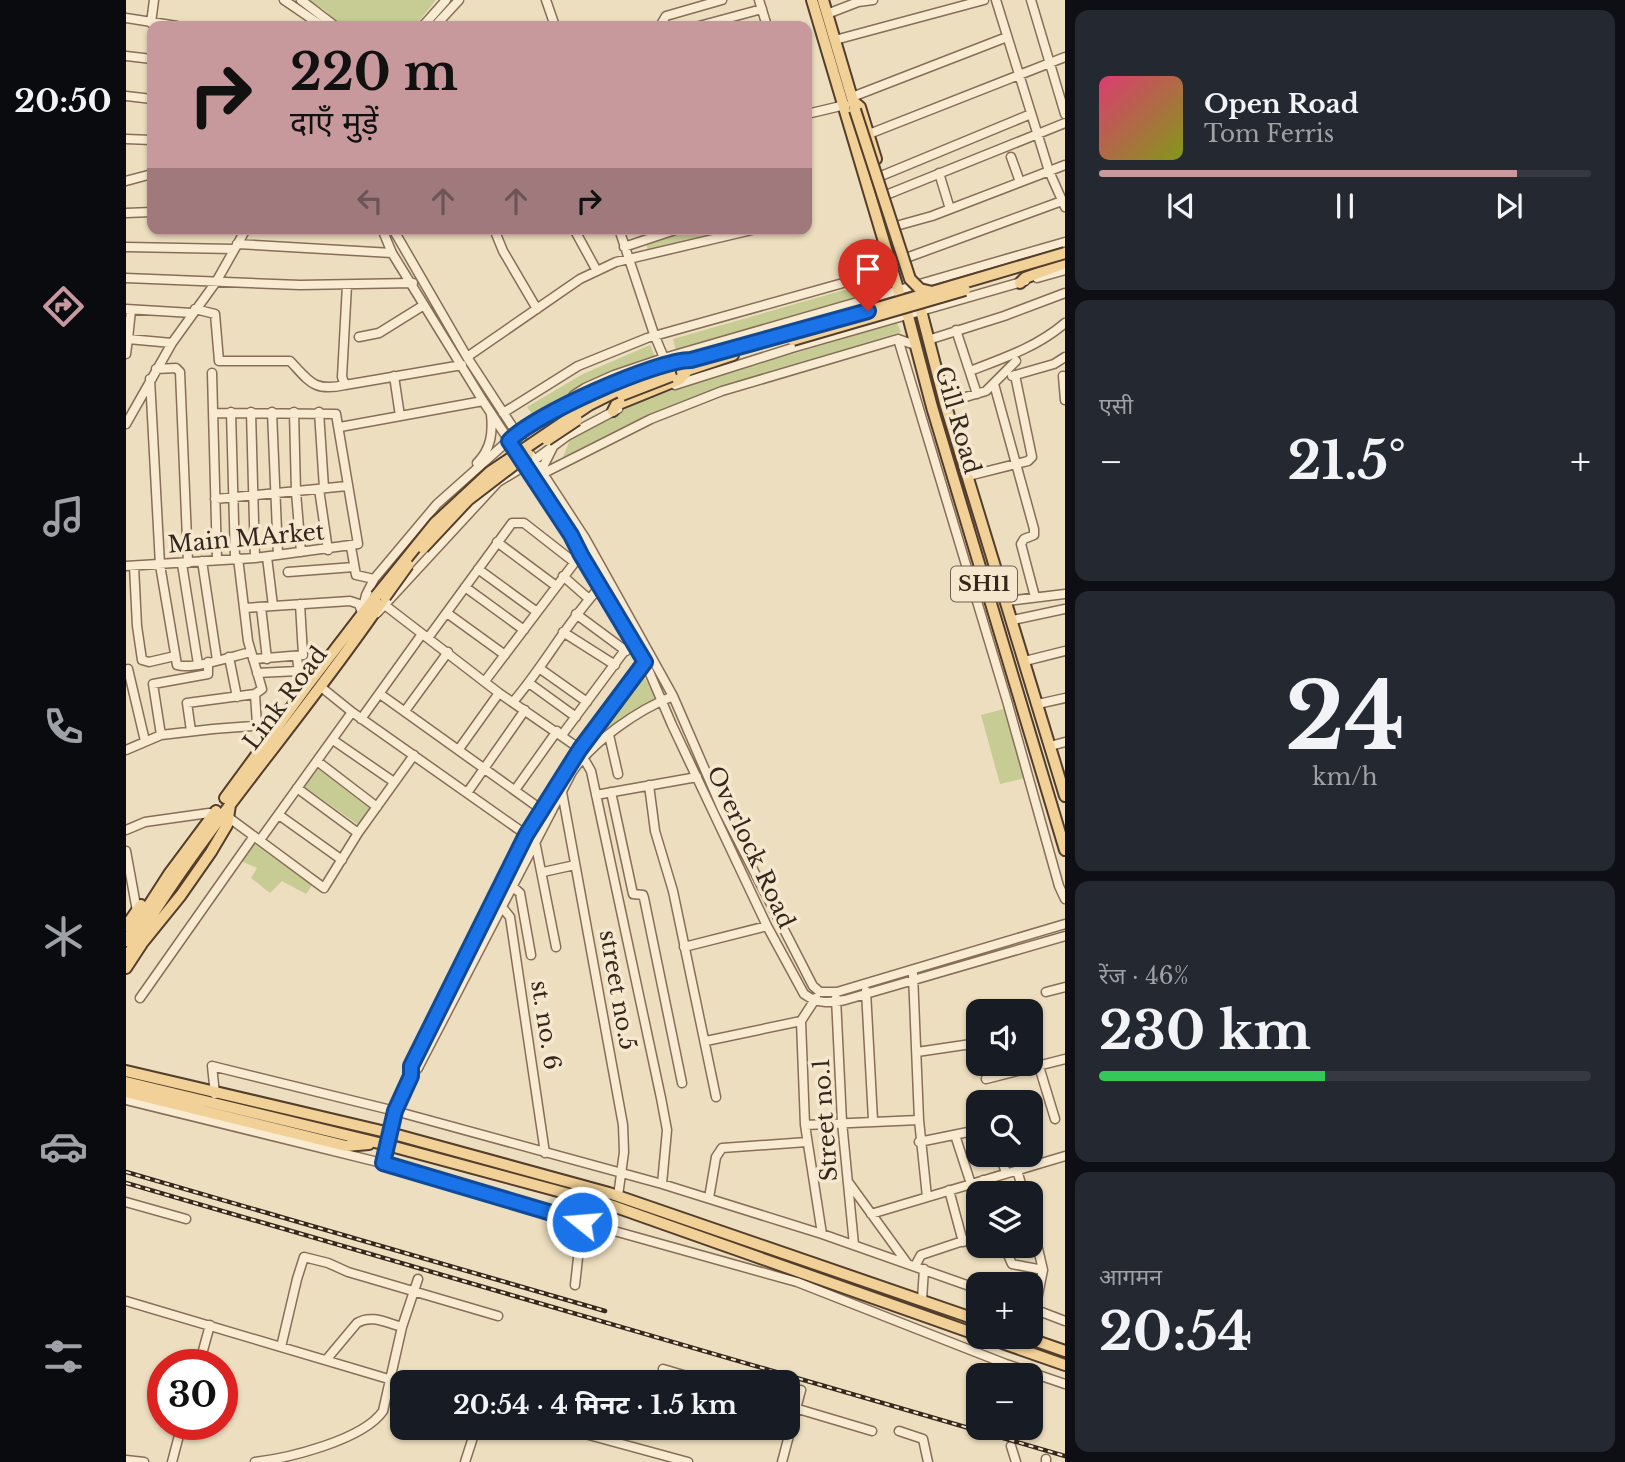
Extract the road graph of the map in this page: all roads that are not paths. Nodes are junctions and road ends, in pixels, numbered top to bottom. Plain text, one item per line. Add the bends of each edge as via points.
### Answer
1 (154, 0) edge
2 (284, 0) edge
3 (301, 0) edge
4 (446, 0) edge
5 (459, 0) edge
6 (547, 0) edge
7 (722, 0) edge
8 (812, 0) edge
9 (823, 0) edge
10 (873, 0) edge
11 (984, 0) edge
12 (996, 0) edge
13 (1031, 0) edge
14 (761, 4) edge
15 (827, 14) junction
16 (126, 18) edge
17 (151, 21) edge
18 (315, 21) edge
19 (328, 21) edge
20 (427, 21) edge
21 (440, 21) edge
22 (553, 21) edge
23 (663, 21) edge
24 (713, 21) edge
25 (766, 21) edge
26 (147, 22) edge
27 (1007, 37) junction
28 (835, 40) junction
29 (126, 56) edge
30 (1065, 57) edge
31 (147, 58) edge
32 (1048, 64) junction
33 (1019, 75) junction
34 (126, 96) edge
35 (147, 98) edge
36 (851, 103) junction
37 (812, 113) edge
38 (1031, 114) junction
39 (1065, 114) edge
40 (1065, 123) edge
41 (869, 134) junction
42 (1037, 134) junction
43 (126, 139) edge
44 (147, 140) edge
45 (1011, 157) dead end
46 (1065, 165) edge
47 (1049, 171) junction
48 (939, 173) junction
49 (147, 175) edge
50 (881, 176) junction
51 (126, 181) edge
52 (1020, 182) junction
53 (886, 195) junction
54 (1064, 204) edge
55 (950, 209) junction
56 (147, 212) edge
57 (126, 214) edge
58 (896, 226) junction
59 (242, 235) edge
60 (384, 235) edge
61 (396, 235) edge
62 (496, 235) edge
63 (578, 235) edge
64 (621, 235) edge
65 (660, 235) edge
66 (730, 235) edge
67 (1065, 242) edge
68 (236, 246) junction
69 (126, 247) edge
70 (624, 247) junction
71 (392, 253) junction
72 (1065, 253) edge
73 (906, 258) junction
74 (628, 259) junction
75 (1065, 261) edge
76 (893, 269) junction
77 (597, 271) junction
78 (1065, 271) edge
79 (126, 278) edge
80 (421, 281) junction
81 (216, 282) junction
82 (1020, 283) junction
83 (412, 284) junction
84 (914, 284) junction
85 (347, 285) junction
86 (899, 289) junction
87 (933, 292) junction
88 (1065, 293) edge
89 (424, 305) junction
90 (128, 309) edge
91 (537, 309) junction
92 (194, 311) junction
93 (921, 312) junction
94 (908, 316) junction
95 (1065, 323) edge
96 (956, 330) junction
97 (654, 335) junction
98 (359, 337) dead end
99 (128, 339) edge
100 (898, 339) junction
101 (928, 340) junction
102 (172, 343) junction
103 (915, 345) junction
104 (126, 354) edge
105 (1065, 356) edge
106 (664, 358) junction
107 (464, 361) junction
108 (1016, 361) dead end
109 (690, 365) junction
110 (156, 369) junction
111 (970, 371) junction
112 (212, 373) dead end
113 (1016, 375) junction
114 (394, 376) junction
115 (1003, 376) junction
116 (1063, 376) dead end
117 (150, 379) junction
118 (994, 384) junction
119 (345, 385) junction
120 (976, 394) junction
121 (1065, 400) edge
122 (483, 401) junction
123 (945, 403) junction
124 (566, 405) junction
125 (614, 408) junction
126 (126, 409) edge
127 (136, 410) junction
128 (491, 411) junction
129 (231, 412) junction
130 (251, 412) junction
131 (272, 412) junction
132 (294, 412) junction
133 (319, 412) junction
134 (213, 413) junction
135 (503, 413) junction
136 (400, 416) junction
137 (126, 425) edge
138 (340, 427) junction
139 (517, 433) junction
140 (509, 441) junction
141 (553, 447) junction
142 (534, 460) junction
143 (1017, 464) junction
144 (525, 466) junction
145 (542, 472) junction
146 (968, 476) junction
147 (534, 479) junction
148 (347, 486) junction
149 (322, 489) junction
150 (296, 492) junction
151 (274, 494) junction
152 (253, 496) junction
153 (234, 498) junction
154 (215, 499) junction
155 (437, 504) junction
156 (584, 538) junction
157 (497, 542) junction
158 (575, 544) junction
159 (352, 547) junction
160 (328, 550) junction
161 (301, 552) junction
162 (278, 555) junction
163 (267, 557) junction
164 (236, 558) junction
165 (255, 558) junction
166 (217, 559) junction
167 (578, 559) junction
168 (202, 561) junction
169 (185, 563) junction
170 (160, 565) junction
171 (130, 566) edge
172 (354, 567) junction
173 (478, 569) junction
174 (998, 571) junction
175 (288, 572) dead end
176 (563, 576) junction
177 (982, 576) junction
178 (374, 579) junction
179 (555, 586) junction
180 (466, 587) junction
181 (600, 587) junction
182 (130, 593) edge
183 (1065, 594) edge
184 (1035, 597) junction
185 (382, 599) junction
186 (589, 599) junction
187 (1007, 601) junction
188 (300, 604) junction
189 (273, 606) junction
190 (261, 607) junction
191 (243, 608) junction
192 (1065, 609) edge
193 (537, 612) junction
194 (447, 613) junction
195 (576, 614) junction
196 (366, 615) junction
197 (1013, 620) junction
198 (524, 630) junction
199 (563, 632) junction
200 (425, 636) junction
201 (631, 642) junction
202 (626, 651) junction
203 (1065, 651) edge
204 (447, 652) junction
205 (505, 655) junction
206 (175, 656) junction
207 (252, 656) junction
208 (229, 657) junction
209 (297, 657) junction
210 (267, 659) junction
211 (212, 661) junction
212 (146, 662) junction
213 (645, 662) junction
214 (1025, 662) junction
215 (198, 664) junction
216 (615, 665) junction
217 (539, 668) junction
218 (127, 669) edge
219 (299, 671) junction
220 (257, 673) junction
221 (485, 681) junction
222 (530, 682) junction
223 (129, 684) edge
224 (307, 686) junction
225 (321, 687) junction
226 (499, 692) junction
227 (255, 694) junction
228 (380, 694) junction
229 (237, 696) junction
230 (673, 696) junction
231 (1065, 698) edge
232 (662, 700) junction
233 (513, 702) junction
234 (587, 702) junction
235 (1038, 704) junction
236 (525, 710) junction
237 (405, 711) junction
238 (352, 712) junction
239 (576, 717) junction
240 (361, 719) junction
241 (279, 724) junction
242 (257, 725) junction
243 (191, 731) junction
244 (560, 733) junction
245 (609, 735) junction
246 (162, 736) junction
247 (333, 740) junction
248 (145, 741) junction
249 (1065, 742) edge
250 (1050, 746) junction
251 (126, 750) edge
252 (459, 750) junction
253 (583, 753) junction
254 (414, 755) junction
255 (317, 761) junction
256 (485, 768) junction
257 (618, 774) dead end
258 (696, 777) junction
259 (394, 782) junction
260 (1063, 782) edge
261 (649, 785) junction
262 (297, 788) junction
263 (515, 790) junction
264 (562, 792) junction
265 (611, 792) junction
266 (467, 793) junction
267 (596, 795) junction
268 (1065, 796) edge
269 (229, 799) junction
270 (377, 807) junction
271 (542, 810) junction
272 (219, 813) junction
273 (279, 814) junction
274 (126, 830) edge
275 (358, 833) junction
276 (526, 835) junction
277 (257, 838) junction
278 (535, 841) junction
279 (1065, 850) edge
280 (126, 851) edge
281 (342, 860) junction
282 (576, 865) junction
283 (543, 872) junction
284 (512, 886) junction
285 (1065, 899) edge
286 (502, 907) junction
287 (137, 911) junction
288 (1065, 924) edge
289 (126, 926) edge
290 (767, 926) junction
291 (1042, 931) junction
292 (1065, 936) edge
293 (126, 941) edge
294 (1045, 941) junction
295 (556, 947) dead end
296 (684, 947) junction
297 (976, 949) junction
298 (531, 955) dead end
299 (126, 958) edge
300 (979, 960) junction
301 (126, 968) edge
302 (913, 974) junction
303 (866, 983) junction
304 (1065, 987) edge
305 (820, 992) junction
306 (836, 992) junction
307 (1046, 992) dead end
308 (866, 994) junction
309 (140, 998) dead end
310 (814, 1001) junction
311 (836, 1002) junction
312 (801, 1021) junction
313 (706, 1041) junction
314 (966, 1045) edge
315 (917, 1052) junction
316 (1065, 1059) edge
317 (1043, 1065) edge
318 (126, 1071) edge
319 (411, 1076) junction
320 (998, 1076) edge
321 (1042, 1076) edge
322 (986, 1079) dead end
323 (126, 1082) edge
324 (682, 1083) dead end
325 (126, 1092) edge
326 (215, 1094) junction
327 (716, 1097) dead end
328 (126, 1100) edge
329 (395, 1111) junction
330 (1055, 1118) dead end
331 (919, 1120) junction
332 (873, 1121) junction
333 (842, 1122) junction
334 (805, 1125) junction
335 (390, 1133) junction
336 (966, 1133) edge
337 (956, 1135) junction
338 (807, 1142) junction
339 (919, 1142) junction
340 (381, 1144) junction
341 (545, 1153) junction
342 (1065, 1156) edge
343 (383, 1163) junction
344 (1004, 1167) edge
345 (1017, 1170) junction
346 (622, 1173) junction
347 (1006, 1173) junction
348 (983, 1180) joint
349 (970, 1181) edge
350 (980, 1181) edge
351 (1020, 1181) edge
352 (849, 1182) junction
353 (662, 1184) junction
354 (966, 1185) edge
355 (949, 1190) junction
356 (618, 1196) junction
357 (927, 1197) junction
358 (709, 1198) junction
359 (126, 1202) edge
360 (871, 1214) junction
361 (186, 1219) dead end
362 (582, 1222) junction
363 (822, 1234) junction
364 (964, 1242) joint
365 (854, 1245) junction
366 (1009, 1258) edge
367 (1040, 1258) edge
368 (915, 1266) junction
369 (1043, 1270) joint
370 (418, 1279) dead end
371 (575, 1285) dead end
372 (966, 1285) edge
373 (415, 1291) junction
374 (922, 1300) junction
375 (126, 1301) edge
376 (1043, 1313) edge
377 (498, 1316) dead end
378 (966, 1316) edge
379 (1065, 1321) edge
380 (210, 1325) junction
381 (402, 1327) junction
382 (966, 1331) edge
383 (1043, 1343) edge
384 (281, 1347) junction
385 (203, 1349) edge
386 (1019, 1349) edge
387 (1065, 1351) edge
388 (326, 1360) junction
389 (1065, 1365) edge
390 (663, 1369) dead end
391 (666, 1370) edge
392 (389, 1379) junction
393 (1065, 1384) edge
394 (800, 1409) edge
395 (872, 1431) dead end
396 (899, 1431) dead end
397 (178, 1440) edge
398 (472, 1440) edge
399 (606, 1440) edge
400 (786, 1440) edge
401 (1011, 1446) dead end
402 (645, 1451) junction
403 (126, 1460) edge
404 (274, 1460) edge
405 (144, 1462) edge
406 (172, 1462) edge
407 (255, 1462) edge
408 (465, 1462) edge
409 (643, 1462) edge
410 (688, 1462) edge
411 (782, 1462) edge
412 (928, 1462) edge
413 (1016, 1462) edge

1 - 17 street
2 - 18 street
3 - 19 street
4 - 20 street
5 - 21 street
6 - 22 street
7 - 23 street via 666,16
8 - 36 main road, Gill Road / SH11
9 - 15 main road, Gill Road / SH11
10 - 15 street
11 - 28 street
12 - 27 street
13 - 32 street
14 - 24 street
14 - 25 street
15 - 28 main road, Gill Road / SH11
16 - 26 street
27 - 33 street
27 - 36 street
28 - 36 main road, Gill Road / SH11
29 - 31 street
30 - 32 street
32 - 33 street
32 - 39 street
33 - 38 street
33 - 41 street
34 - 35 street
36 - 37 street
36 - 41 main road, Gill Road / SH11 via 860,107
36 - 76 main road, Gill Road / SH11
36 - 87 main road, bridge via 910,279 920,289
38 - 42 street
38 - 50 street
40 - 42 street
41 - 50 main road, Gill Road / SH11
42 - 47 street
42 - 48 street
43 - 44 street
45 - 52 street
46 - 47 street
47 - 52 street
47 - 54 street
48 - 53 street
48 - 55 street
49 - 51 street
50 - 53 main road, Gill Road / SH11
52 - 55 street
53 - 58 main road, Gill Road / SH11
54 - 73 street
55 - 58 street
56 - 57 street
58 - 73 main road, Gill Road / SH11
59 - 68 street
60 - 71 street
61 - 80 street
62 - 91 street
63 - 77 street
64 - 70 street
65 - 70 street
66 - 74 street
67 - 84 street
68 - 69 street
68 - 71 street
68 - 81 street
70 - 74 street
71 - 83 street
72 - 87 main road, bridge
73 - 84 main road, Gill Road / SH11
74 - 77 street
74 - 97 street
75 - 82 main road
75 - 109 main road, bridge via 849,326
76 - 86 main road, Gill Road / SH11
76 - 97 street
77 - 91 street
78 - 82 street
79 - 81 street
80 - 83 street
80 - 107 street
81 - 85 street
81 - 92 street
82 - 93 street
83 - 85 street
83 - 89 street
84 - 86 street
84 - 93 main road, Gill Road / SH11
85 - 119 street
86 - 94 main road, Gill Road / SH11
86 - 106 street
87 - 109 main road, bridge
88 - 96 street
89 - 98 street via 379,333
89 - 107 street
90 - 92 street
90 - 99 street
91 - 107 street
92 - 102 street
92 - 119 street via 215,314 219,361 290,361 310,382 327,389
93 - 94 street
93 - 101 main road, Gill Road / SH11
94 - 103 main road, Gill Road / SH11
94 - 125 street via 714,371
95 - 111 street via 1024,351
96 - 101 street
96 - 111 street
97 - 106 street
97 - 135 street via 578,366
99 - 102 street
99 - 104 street
100 - 103 street
100 - 145 street via 722,391 651,419
100 - 285 street
101 - 123 main road, Gill Road / SH11
102 - 110 street
103 - 177 main road, Gill Road / SH11
105 - 113 street via 1055,364
106 - 124 street via 585,388
107 - 114 street
107 - 122 street, Overlock Road
107 - 135 street, Overlock Road
108 - 115 street
109 - 124 main road via 665,363
109 - 125 main road via 680,379
109 - 185 main road, bridge via 637,381 589,405 489,472 435,523
110 - 117 street
110 - 169 street via 178,369 181,388
111 - 120 street
112 - 134 street
113 - 115 street
113 - 143 street via 1033,454
114 - 119 street
114 - 136 street
115 - 118 street
116 - 121 street
117 - 127 street
117 - 170 street
118 - 120 street
118 - 143 street
120 - 123 street
122 - 128 street, Overlock Road
122 - 136 street
123 - 146 main road, Gill Road / SH11
124 - 139 street
125 - 141 street
126 - 127 street
127 - 137 street
128 - 140 street, Overlock Road
128 - 155 street via 490,444
129 - 130 street
129 - 134 street
129 - 153 street
130 - 131 street
130 - 152 street
131 - 132 street
131 - 151 street
132 - 133 street
132 - 150 street
133 - 138 street via 336,414
133 - 149 street
134 - 154 street
135 - 139 street, Overlock Road
136 - 138 street
138 - 148 street
139 - 140 street
139 - 142 street, Overlock Road
140 - 144 street, Overlock Road
140 - 155 street
141 - 142 street
141 - 145 street
142 - 144 street
142 - 145 street, Overlock Road
143 - 146 street
143 - 184 street via 1034,529 1021,544
144 - 147 street, Overlock Road
144 - 185 street via 498,482
145 - 147 street
145 - 156 street, Overlock Road
146 - 174 main road, Gill Road / SH11
147 - 158 street, Overlock Road
148 - 149 street
148 - 159 street, Main MArket via 358,544
149 - 150 street
149 - 160 street
150 - 151 street
150 - 161 street
151 - 152 street
151 - 162 street
152 - 153 street
152 - 165 street
153 - 154 street
153 - 164 street
154 - 166 street
155 - 178 street
156 - 158 street
156 - 230 street, Overlock Road
157 - 167 street via 512,523 524,523
157 - 173 street
157 - 179 street
158 - 167 street, Overlock Road
159 - 160 street, Main MArket
159 - 172 street
160 - 161 street, Main MArket
161 - 162 street, Main MArket
162 - 163 street, Main MArket
163 - 165 street, Main MArket
163 - 189 street
164 - 165 street, Main MArket
164 - 166 street, Main MArket
164 - 191 street
166 - 168 street, Main MArket
167 - 176 street
167 - 181 street, Overlock Road
168 - 169 street, Main MArket
168 - 211 street
169 - 170 street, Main MArket
169 - 215 street
170 - 171 street, Main MArket
170 - 206 street
171 - 182 street
172 - 175 street
172 - 178 street via 358,577
173 - 180 street
173 - 193 street
174 - 177 street
174 - 187 main road, Gill Road / SH11
176 - 179 street
176 - 186 street
177 - 279 main road, Gill Road / SH11
178 - 196 street via 366,595
179 - 193 street
180 - 194 street
180 - 198 street
181 - 186 street
181 - 201 street, Overlock Road
182 - 212 street via 141,657
183 - 184 street
184 - 187 street
185 - 196 main road
185 - 200 street
186 - 195 street
187 - 197 main road, Gill Road / SH11
188 - 189 street
188 - 196 street via 350,601 359,604
188 - 209 street via 304,653
189 - 190 street
190 - 191 street
190 - 210 street
191 - 207 street
192 - 197 street
193 - 198 street
194 - 200 street
194 - 205 street
195 - 199 street
195 - 202 street
196 - 224 main road, Link Road
196 - 225 main road, Link Road
197 - 214 main road, Gill Road / SH11
198 - 205 street
199 - 216 street
199 - 217 street
200 - 204 street
200 - 228 street
201 - 202 street
201 - 213 street, Overlock Road
202 - 216 street
203 - 214 street
204 - 221 street
204 - 237 street
205 - 221 street
206 - 212 street
206 - 215 street via 178,667
207 - 208 street
207 - 210 street
207 - 220 street
208 - 211 street
208 - 229 street
209 - 210 street
209 - 219 street
211 - 215 street
211 - 246 street via 208,674 153,684
212 - 218 street
213 - 232 street, Overlock Road
213 - 253 street
214 - 235 main road, Gill Road / SH11
216 - 234 street
217 - 222 street
217 - 234 street
218 - 223 street
219 - 220 street
219 - 224 street
220 - 227 street via 262,689
221 - 226 street
222 - 233 street
222 - 239 street
223 - 248 street
224 - 241 main road, Link Road
225 - 238 street
225 - 269 main road, Link Road
226 - 233 street
226 - 252 street
227 - 229 street
227 - 242 street
228 - 237 street
228 - 240 street
229 - 243 street via 187,703
230 - 232 street
230 - 305 street, Overlock Road via 741,848 807,980
231 - 235 street
232 - 245 street
232 - 258 street, Overlock Road
233 - 236 street
234 - 239 street
235 - 250 main road, Gill Road / SH11
236 - 244 street
236 - 256 street
237 - 252 street
238 - 240 street
238 - 247 street
239 - 244 street
240 - 254 street
241 - 242 street
241 - 269 main road, Link Road
242 - 243 street
243 - 246 street
244 - 253 street
244 - 263 street
245 - 253 street
245 - 257 street
246 - 248 street
247 - 255 street
247 - 259 street
248 - 251 street
249 - 250 street
250 - 260 main road, Gill Road / SH11
252 - 256 street
253 - 264 street
253 - 267 street
253 - 271 street
254 - 259 street
254 - 266 street
255 - 262 street
255 - 270 street
256 - 263 street
256 - 266 street
258 - 261 street
258 - 290 street, Overlock Road
259 - 270 street
260 - 268 main road, Gill Road / SH11
261 - 265 street
261 - 296 street via 655,831
262 - 273 street
262 - 275 street
263 - 271 street
264 - 278 street
264 - 282 street, street no.5
265 - 267 street
265 - 324 street via 633,894 644,898
266 - 276 street
267 - 353 street via 667,1130
269 - 272 main road
270 - 275 street
271 - 276 street
272 - 274 street via 145,822
272 - 277 street
272 - 287 main road
272 - 293 main road via 169,874
272 - 299 main road
272 - 301 main road via 227,825 211,852
273 - 277 street
273 - 281 street
275 - 281 street
276 - 278 street
276 - 319 street via 411,1066
277 - 281 street via 324,888
277 - 309 street
278 - 283 street
278 - 284 street
280 - 287 street
282 - 283 street
282 - 346 street, street no.5 via 623,1125
283 - 295 street
284 - 286 street
284 - 298 street via 520,893
286 - 319 street
286 - 341 street, st. no. 6 via 510,917
287 - 289 main road
288 - 291 street
290 - 296 street
290 - 310 street, Overlock Road via 800,988
291 - 294 street
291 - 297 street
292 - 294 street
294 - 300 street
296 - 313 street
297 - 300 street
297 - 302 street
300 - 302 street
302 - 303 street
302 - 308 street
302 - 315 street
303 - 306 street
303 - 308 street
304 - 307 street
305 - 306 street
305 - 310 street
306 - 311 street, Street no.1
308 - 311 street
308 - 332 street
310 - 311 street
310 - 312 street
311 - 333 street, Street no.1
312 - 313 street
312 - 334 street
313 - 327 street
314 - 315 street
315 - 331 street
316 - 317 street
318 - 326 main road
319 - 329 street
320 - 322 street
321 - 330 street
323 - 340 main road
325 - 340 main road via 346,1146
326 - 329 street via 212,1066
326 - 335 main road
328 - 343 street
329 - 335 street
329 - 341 street
331 - 332 street
331 - 339 street
332 - 333 street
333 - 334 street
333 - 352 street, Street no.1
334 - 338 street
335 - 340 street
335 - 356 main road
336 - 337 street
337 - 339 street
337 - 349 street
338 - 358 street via 722,1148 716,1157
338 - 363 street
339 - 357 street
340 - 343 street
340 - 382 main road via 610,1205
341 - 346 street
342 - 345 street
343 - 362 street
344 - 347 street
345 - 347 street
345 - 351 street
346 - 353 street
346 - 356 street, street no.5
347 - 348 street
348 - 350 street
352 - 360 street
352 - 365 street, Street no.1
353 - 358 street
354 - 355 street
355 - 357 street
355 - 364 street
356 - 374 main road
357 - 360 street
358 - 363 street
359 - 361 street
360 - 368 street
362 - 371 street
362 - 393 street via 797,1282
363 - 365 street
364 - 368 street via 921,1255
365 - 368 street
366 - 369 street via 1012,1264
367 - 369 street
368 - 372 street
368 - 374 street
370 - 373 street
373 - 377 street
373 - 381 street
373 - 384 street via 304,1257
374 - 378 main road
375 - 380 street
376 - 379 street
380 - 384 street
380 - 385 street
381 - 388 street via 364,1319
381 - 392 street
383 - 387 main road
384 - 388 street
386 - 389 main road
388 - 392 street
390 - 391 street
392 - 404 street via 383,1411 367,1428
394 - 395 street
396 - 412 street via 923,1438
397 - 406 street
398 - 408 street
399 - 402 street
400 - 411 street
401 - 413 street
402 - 409 street
402 - 410 street
403 - 405 street
404 - 407 street

